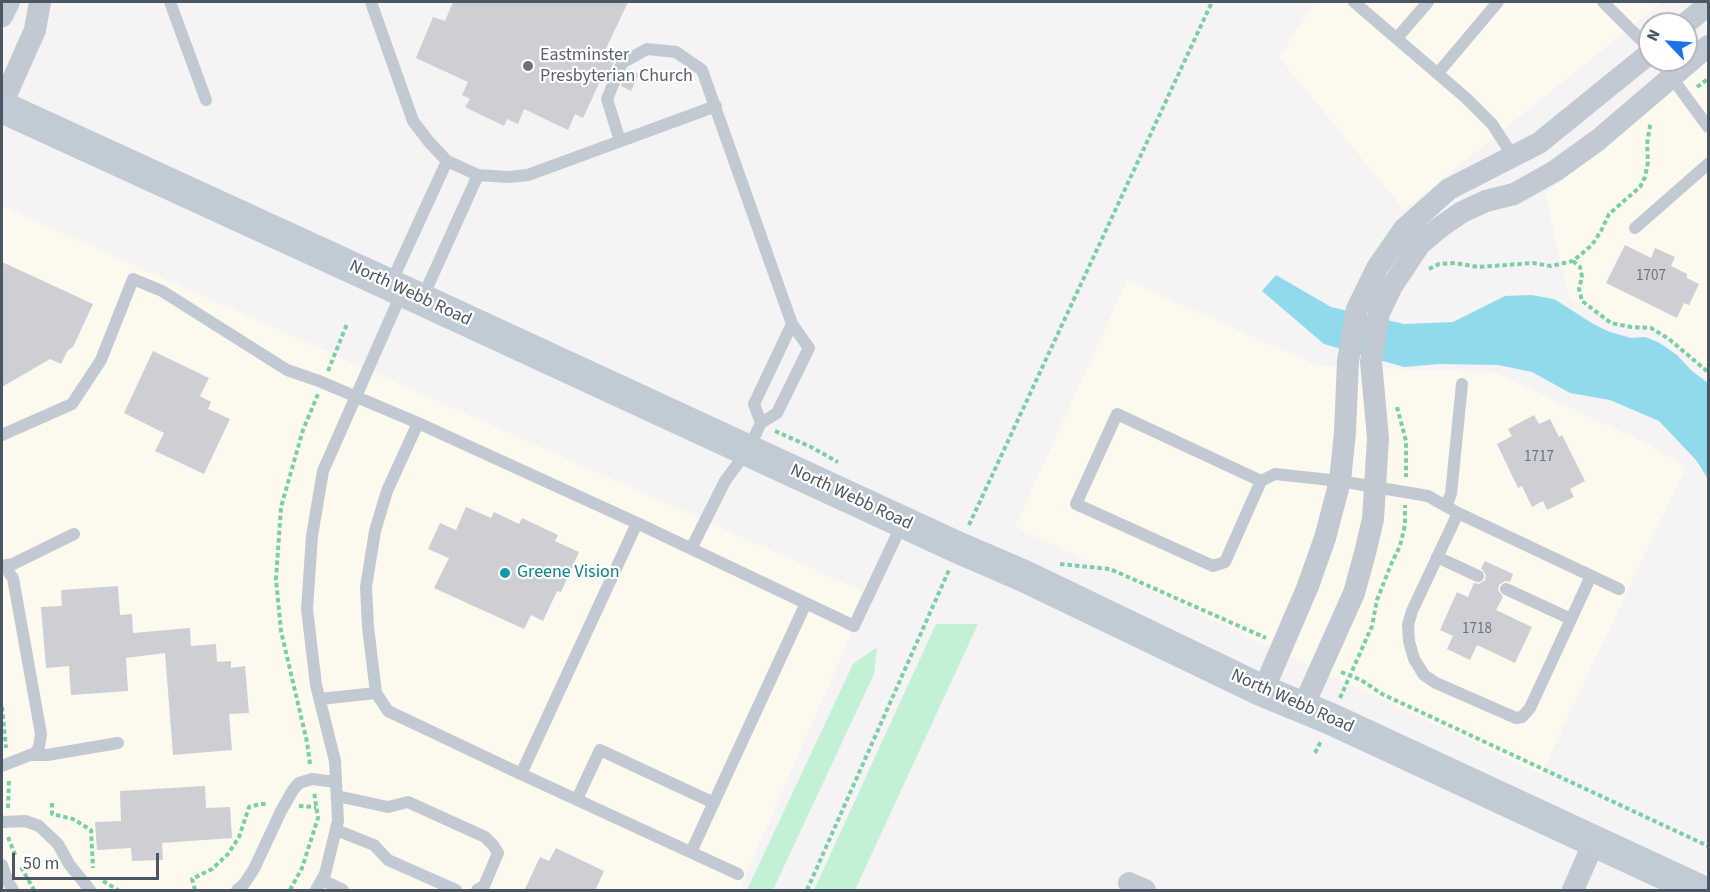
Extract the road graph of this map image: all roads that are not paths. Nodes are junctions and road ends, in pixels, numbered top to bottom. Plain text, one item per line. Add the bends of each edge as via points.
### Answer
1 (9, 2) edge
2 (40, 2) edge
3 (170, 2) edge
4 (371, 2) edge
5 (1354, 2) edge
6 (1428, 2) edge
7 (1498, 2) edge
8 (1603, 2) edge
9 (2, 16) edge
10 (1397, 38) junction
11 (1638, 38) edge
12 (1638, 61) edge
13 (1662, 72) edge
14 (1669, 72) edge
15 (1438, 73) junction
16 (206, 100) dead end
17 (2, 106) edge
18 (716, 106) junction
19 (1708, 127) edge
20 (620, 141) junction
21 (1513, 156) junction
22 (447, 161) junction
23 (1708, 165) edge
24 (478, 174) junction
25 (1635, 228) dead end
26 (405, 292) junction
27 (1368, 311) junction
28 (792, 324) junction
29 (1462, 384) dead end
30 (356, 397) junction
31 (418, 423) junction
32 (756, 433) junction
33 (2, 435) edge
34 (1261, 481) junction
35 (1340, 481) junction
36 (1375, 487) junction
37 (1446, 506) junction
38 (1458, 513) junction
39 (903, 522) junction
40 (637, 523) junction
41 (74, 534) dead end
42 (691, 549) junction
43 (1437, 557) junction
44 (2, 567) edge
45 (1478, 576) dead end
46 (1591, 576) junction
47 (1506, 589) dead end
48 (1618, 589) dead end
49 (806, 603) junction
50 (1571, 619) junction
51 (1263, 691) junction
52 (376, 693) junction
53 (320, 699) junction
54 (1303, 707) junction
55 (118, 743) dead end
56 (30, 755) junction
57 (4, 766) edge
58 (521, 774) junction
59 (336, 782) junction
60 (337, 796) junction
61 (577, 800) junction
62 (714, 802) junction
63 (5, 822) edge
64 (336, 830) junction
65 (1594, 842) junction
66 (691, 852) junction
67 (2, 865) edge
68 (738, 874) dead end
69 (319, 886) edge
70 (13, 891) edge
71 (90, 891) edge
72 (237, 891) edge
73 (344, 891) edge
74 (456, 891) edge
75 (477, 891) edge
76 (1573, 891) edge
77 (1699, 891) edge

1 - 9 street
2 - 17 street via 35,30
3 - 16 lane
4 - 22 lane via 414,121
5 - 10 lane
6 - 10 lane
7 - 15 lane
8 - 11 lane
10 - 15 lane
12 - 21 street via 1539,143
13 - 27 street via 1598,140 1555,171 1514,194 1462,212 1439,228 1420,244 1392,286
14 - 19 lane
15 - 21 lane via 1492,124
17 - 26 main road, North Webb Road
18 - 20 lane
18 - 20 lane via 702,70 676,52 647,49 622,63 608,99
18 - 28 lane
20 - 24 lane via 528,175
21 - 27 street via 1449,189 1404,229 1377,268
22 - 24 lane
22 - 26 lane
23 - 25 lane
24 - 26 lane
26 - 30 lane
26 - 32 main road, North Webb Road
27 - 35 street via 1348,361
27 - 36 street via 1378,438
28 - 32 lane via 754,405
28 - 32 lane via 809,348 777,413
29 - 37 lane via 1451,494
30 - 31 lane
30 - 33 lane via 287,370 162,291 133,279 101,360 72,404
30 - 53 lane via 323,471 312,536 307,609
31 - 40 lane
31 - 52 lane via 387,491 375,531 366,586
32 - 39 main road, North Webb Road
32 - 42 lane via 725,481
34 - 34 lane via 1225,562 1213,566 1076,504 1117,414
34 - 35 lane via 1275,474
35 - 36 lane
35 - 51 street via 1308,586
36 - 37 lane via 1428,496
36 - 54 street via 1373,519 1353,593
37 - 38 lane
38 - 43 lane
38 - 46 lane
39 - 49 lane via 854,626
39 - 51 main road, North Webb Road
40 - 42 lane
40 - 58 lane
41 - 44 lane
42 - 49 lane
43 - 45 lane
43 - 50 lane via 1408,625 1414,659 1424,675 1436,682 1516,718 1522,717 1530,708
44 - 56 lane via 13,578 41,734 39,747
46 - 48 lane
46 - 50 lane
47 - 50 lane
49 - 62 lane
51 - 54 main road, North Webb Road
52 - 53 lane
52 - 58 lane via 388,711
53 - 59 lane
54 - 65 main road, North Webb Road
55 - 56 lane
56 - 57 lane
58 - 61 lane
59 - 60 lane
59 - 72 lane via 312,779 299,783 284,805 254,869
60 - 64 lane
60 - 75 lane via 388,807 408,802 485,837 498,853 484,886
61 - 62 lane via 600,750
61 - 66 lane
62 - 66 lane
63 - 71 lane via 25,821 39,826 58,844
64 - 69 lane
64 - 74 lane via 375,845 388,860
65 - 76 street
65 - 77 main road, North Webb Road
66 - 68 lane
67 - 70 lane
69 - 73 lane

